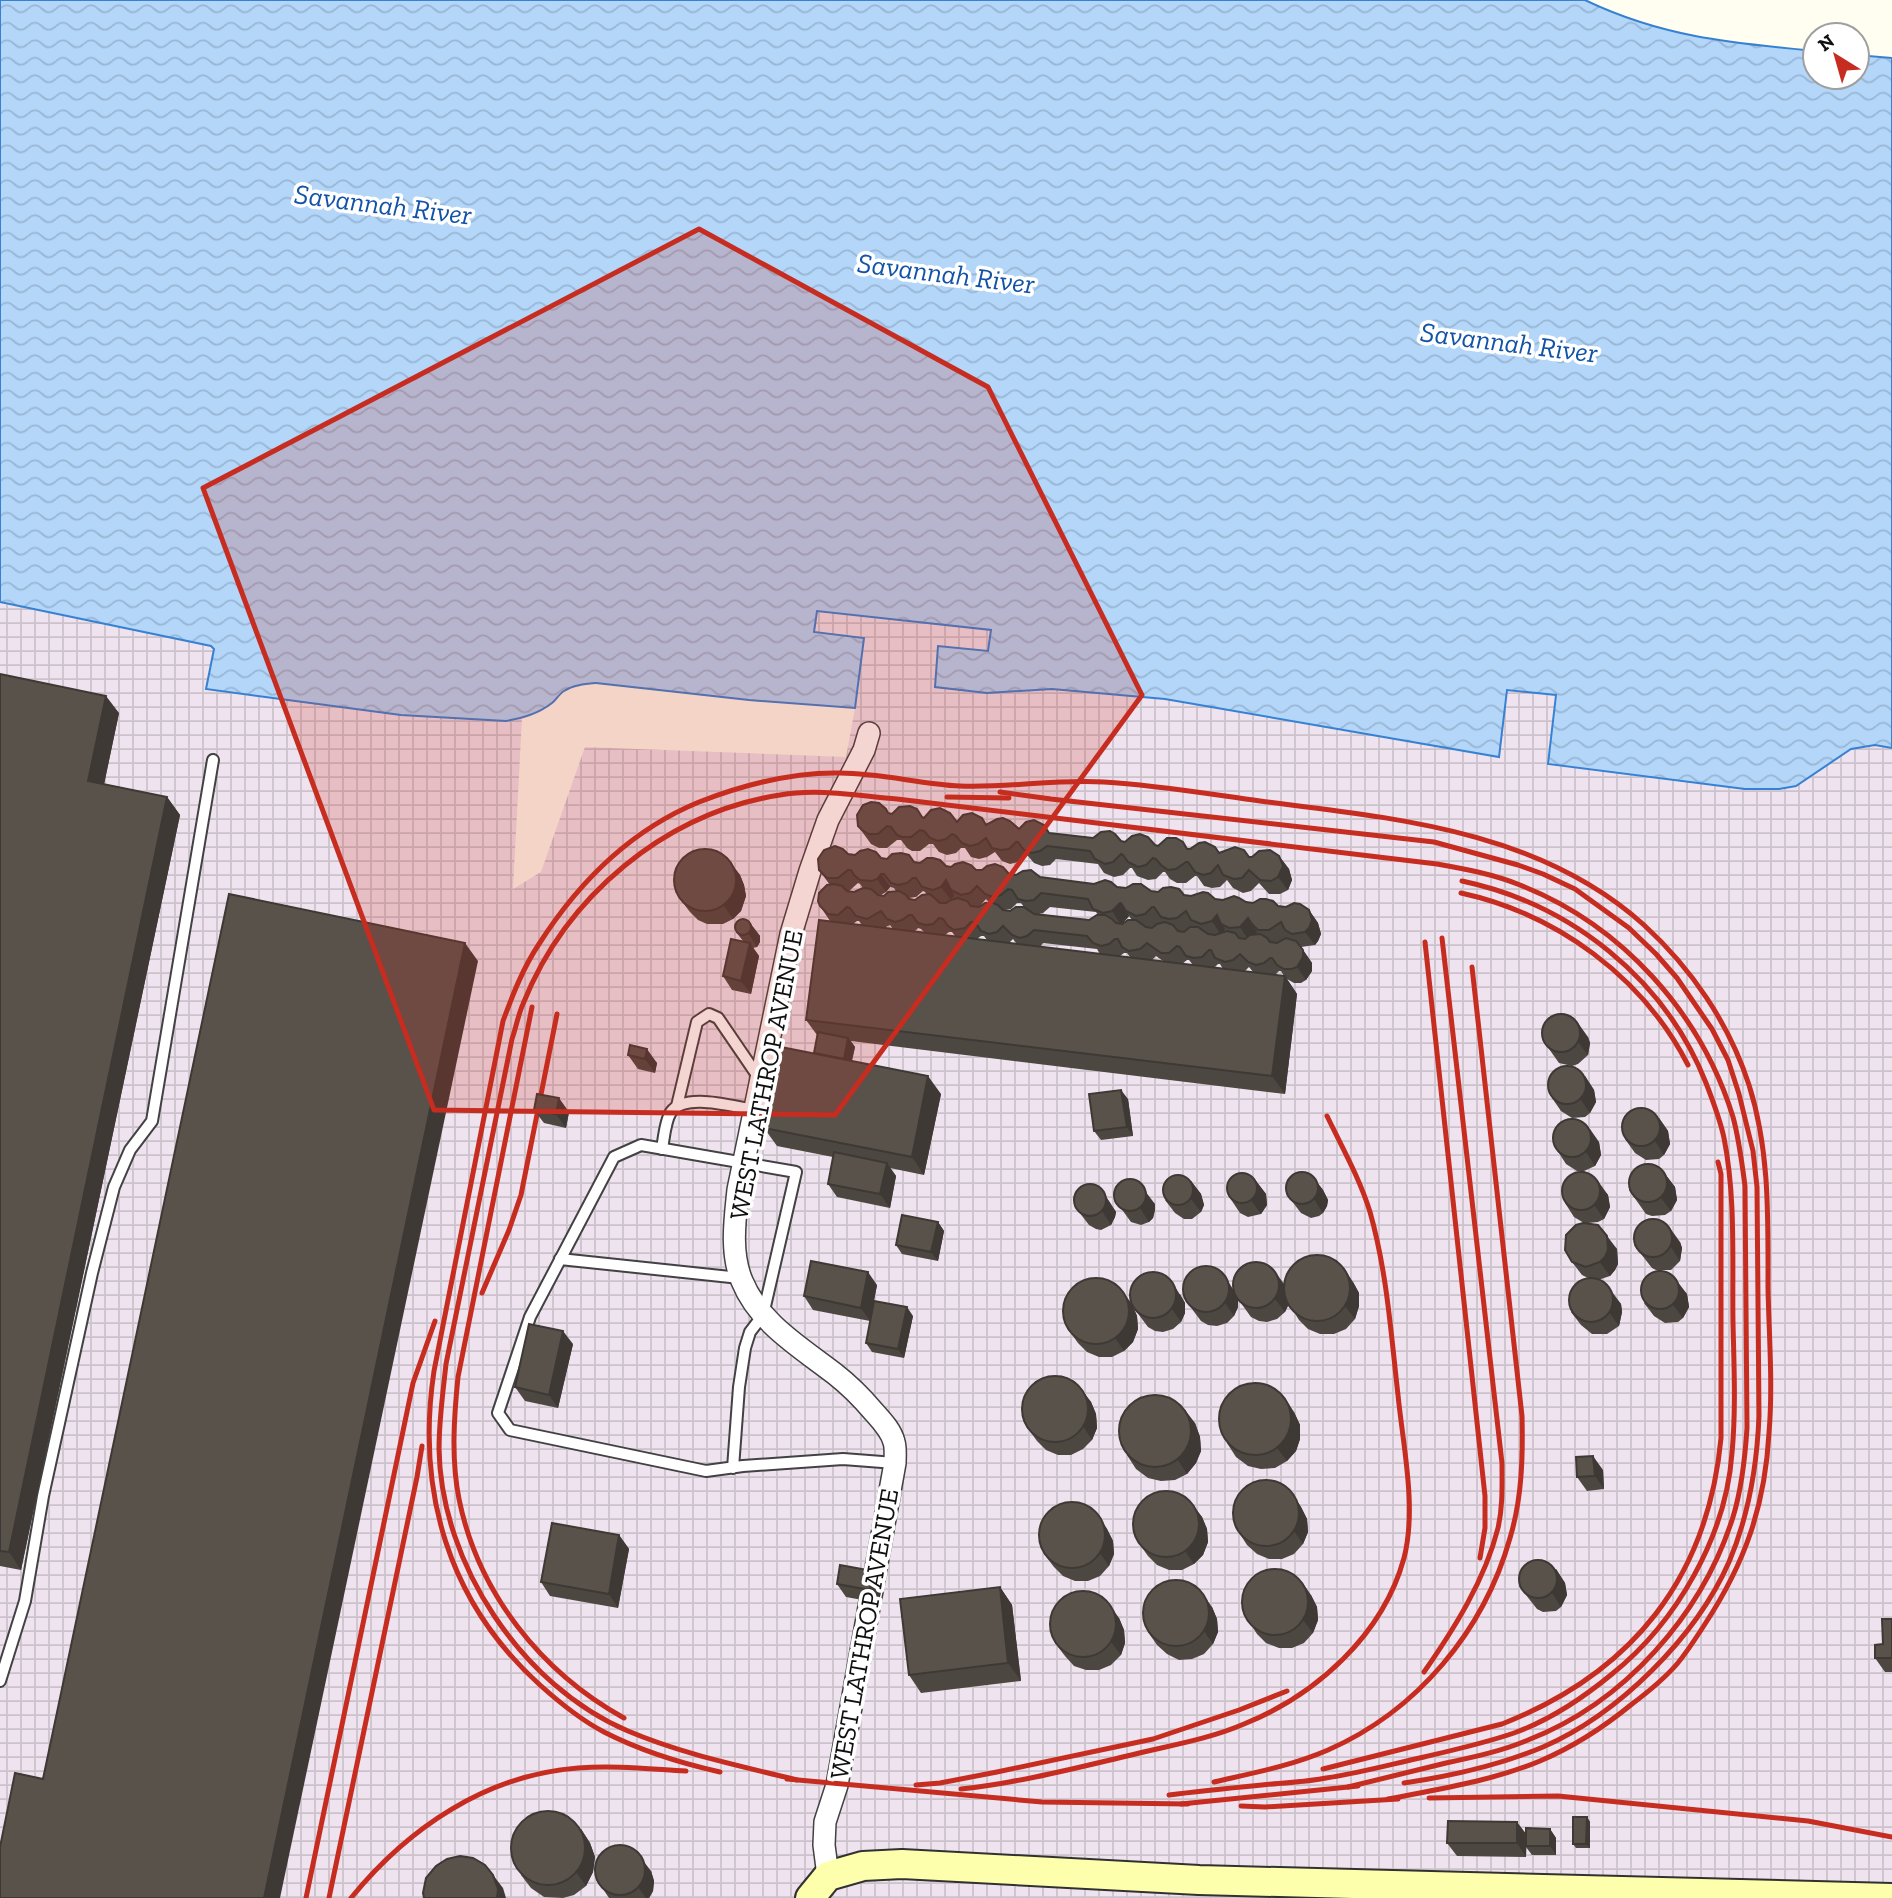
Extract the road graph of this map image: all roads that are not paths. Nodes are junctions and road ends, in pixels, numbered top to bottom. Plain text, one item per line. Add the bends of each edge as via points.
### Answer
1 (869, 733) dead end
2 (213, 760) dead end
3 (761, 1080) junction
4 (677, 1106) junction
5 (755, 1110) junction
6 (662, 1149) junction
7 (744, 1162) junction
8 (560, 1259) junction
9 (740, 1278) junction
10 (763, 1315) junction
11 (895, 1464) junction
12 (733, 1468) junction
13 (0, 1681) edge
14 (828, 1876) junction
15 (1475, 1892) edge
16 (1842, 1897) edge
17 (810, 1898) edge
18 (1892, 1898) edge

1 - 3 street, WEST LATHROP AVENUE via 810,871 791,934
2 - 13 lane via 152,1121 130,1150 114,1187 46,1482 25,1601
3 - 4 lane via 718,1018 709,1014 697,1022
3 - 5 street, WEST LATHROP AVENUE
4 - 5 lane via 699,1101
4 - 6 lane via 669,1114
5 - 7 street, WEST LATHROP AVENUE
6 - 7 lane
6 - 8 lane via 641,1145 614,1157
7 - 9 street, WEST LATHROP AVENUE via 735,1224
7 - 10 lane via 796,1172
8 - 9 lane
8 - 12 lane via 530,1317 498,1413 510,1430 706,1471
9 - 10 street, WEST LATHROP AVENUE
10 - 11 street, WEST LATHROP AVENUE via 837,1376 887,1426
10 - 12 lane via 745,1348
11 - 12 lane via 843,1459
11 - 14 street, WEST LATHROP AVENUE via 837,1785 825,1822
14 - 15 street via 863,1866 902,1864
14 - 17 street
15 - 16 street
16 - 18 street

